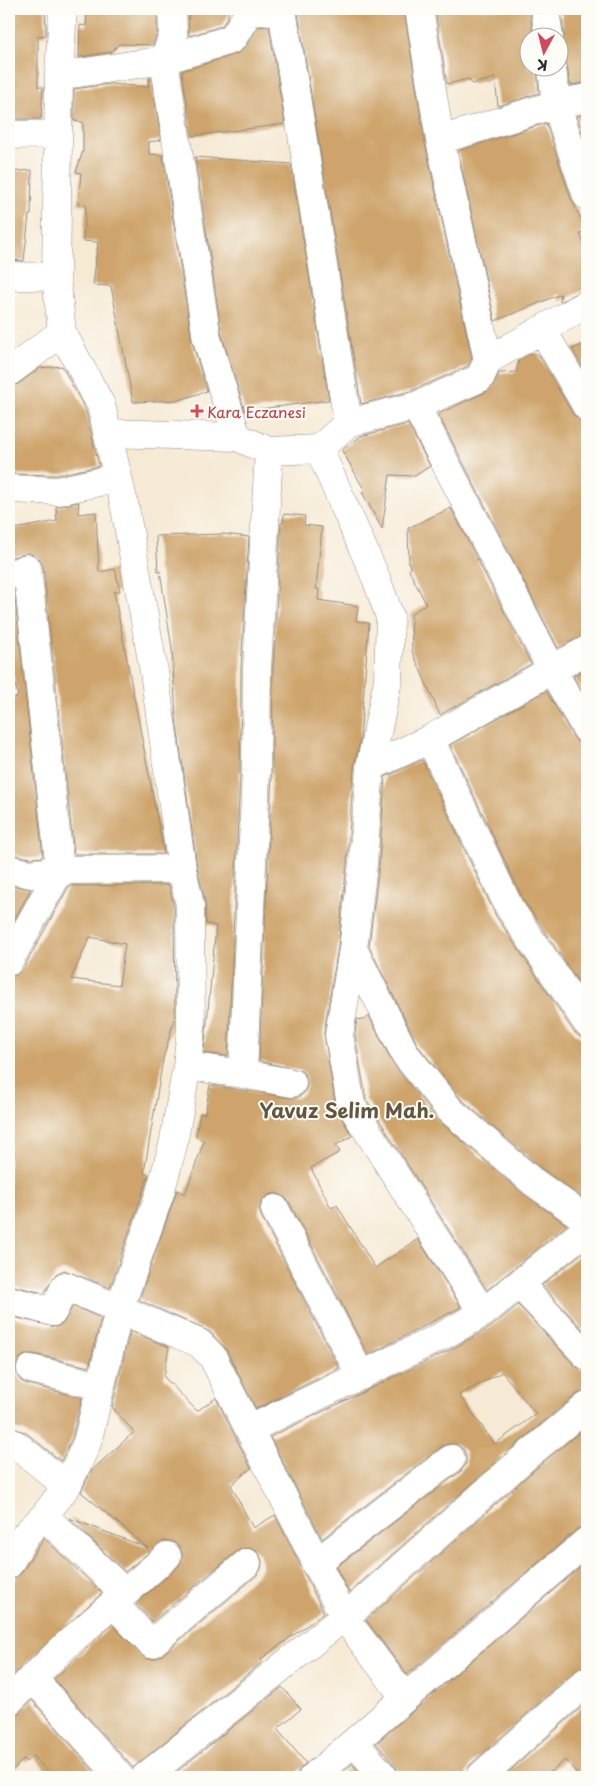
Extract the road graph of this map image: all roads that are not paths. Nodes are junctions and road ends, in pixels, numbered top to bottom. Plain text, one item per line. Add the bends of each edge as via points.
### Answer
1 (62, 9) edge
2 (172, 9) edge
3 (282, 9) edge
4 (419, 9) edge
5 (545, 9) edge
6 (547, 28) edge
7 (164, 60) junction
8 (59, 76) junction
9 (553, 78) edge
10 (587, 98) edge
11 (556, 104) junction
12 (58, 134) junction
13 (9, 135) edge
14 (440, 140) junction
15 (587, 196) edge
16 (9, 276) edge
17 (56, 277) junction
18 (587, 304) edge
19 (542, 329) junction
20 (62, 332) junction
21 (488, 360) junction
22 (9, 372) edge
23 (416, 406) junction
24 (587, 407) edge
25 (348, 423) junction
26 (108, 433) junction
27 (237, 437) junction
28 (319, 449) junction
29 (269, 451) junction
30 (116, 478) junction
31 (9, 489) edge
32 (9, 575) edge
33 (587, 650) edge
34 (552, 670) junction
35 (587, 730) edge
36 (430, 739) junction
37 (370, 767) junction
38 (9, 869) edge
39 (182, 869) junction
40 (60, 870) junction
41 (353, 949) junction
42 (9, 961) edge
43 (587, 1023) edge
44 (188, 1066) junction
45 (242, 1074) junction
46 (292, 1083) dead end
47 (275, 1209) dead end
48 (587, 1220) edge
49 (587, 1229) edge
50 (520, 1285) junction
51 (9, 1300) edge
52 (119, 1310) junction
53 (483, 1313) junction
54 (587, 1356) edge
55 (32, 1369) dead end
56 (361, 1376) junction
57 (100, 1386) junction
58 (587, 1406) edge
59 (250, 1429) junction
60 (9, 1442) edge
61 (451, 1459) dead end
62 (67, 1486) junction
63 (44, 1516) junction
64 (586, 1546) edge
65 (167, 1556) dead end
66 (247, 1563) dead end
67 (9, 1564) edge
68 (315, 1564) junction
69 (119, 1598) junction
70 (344, 1617) junction
71 (32, 1677) junction
72 (587, 1681) edge
73 (405, 1698) junction
74 (9, 1700) edge
75 (355, 1742) junction
76 (120, 1777) edge
77 (145, 1777) edge
78 (313, 1777) edge
79 (384, 1777) edge
80 (480, 1777) edge

1 - 8 street
2 - 7 street via 173,36
3 - 7 street via 249,12 232,39
3 - 25 street
4 - 14 street
5 - 6 street
7 - 8 street
7 - 27 street via 207,339
8 - 12 street
9 - 11 street
10 - 11 street
11 - 14 street
11 - 15 street
12 - 13 street
12 - 17 street
14 - 21 street
16 - 17 street
17 - 20 street
18 - 19 street
19 - 21 street
19 - 24 street
20 - 22 street
20 - 26 street via 101,405
21 - 23 street via 480,378
23 - 25 street
23 - 34 street
25 - 28 street
26 - 27 street
26 - 30 street
27 - 29 street
28 - 29 street
28 - 37 street via 390,617 388,680
29 - 45 street via 257,669 256,771
30 - 31 street via 58,491
30 - 39 street via 125,508 154,672
32 - 40 street via 27,568
33 - 34 street
34 - 35 street
34 - 36 street
36 - 37 street
36 - 43 street via 509,907
37 - 41 street
38 - 40 street via 30,874
39 - 40 street
39 - 44 street via 190,905 191,1028
40 - 42 street
41 - 48 street via 405,1054 450,1110 532,1181
41 - 53 street via 340,1035 351,1105
44 - 45 street
44 - 52 street via 174,1145
45 - 46 street
47 - 56 street
49 - 50 street
50 - 53 street
50 - 54 street
51 - 52 street via 53,1312 65,1286
52 - 57 street
52 - 59 street via 199,1343 212,1356
53 - 56 street
55 - 57 street
56 - 59 street
57 - 62 street via 87,1443
58 - 70 street
59 - 68 street
60 - 62 street via 16,1444
61 - 68 street
62 - 63 street
63 - 67 street via 26,1534
63 - 69 street
64 - 73 street
65 - 69 street
66 - 69 street via 151,1644
68 - 70 street
69 - 71 street
70 - 73 street
70 - 77 street
71 - 74 street
71 - 76 street
72 - 80 street
73 - 75 street
75 - 78 street
75 - 79 street

